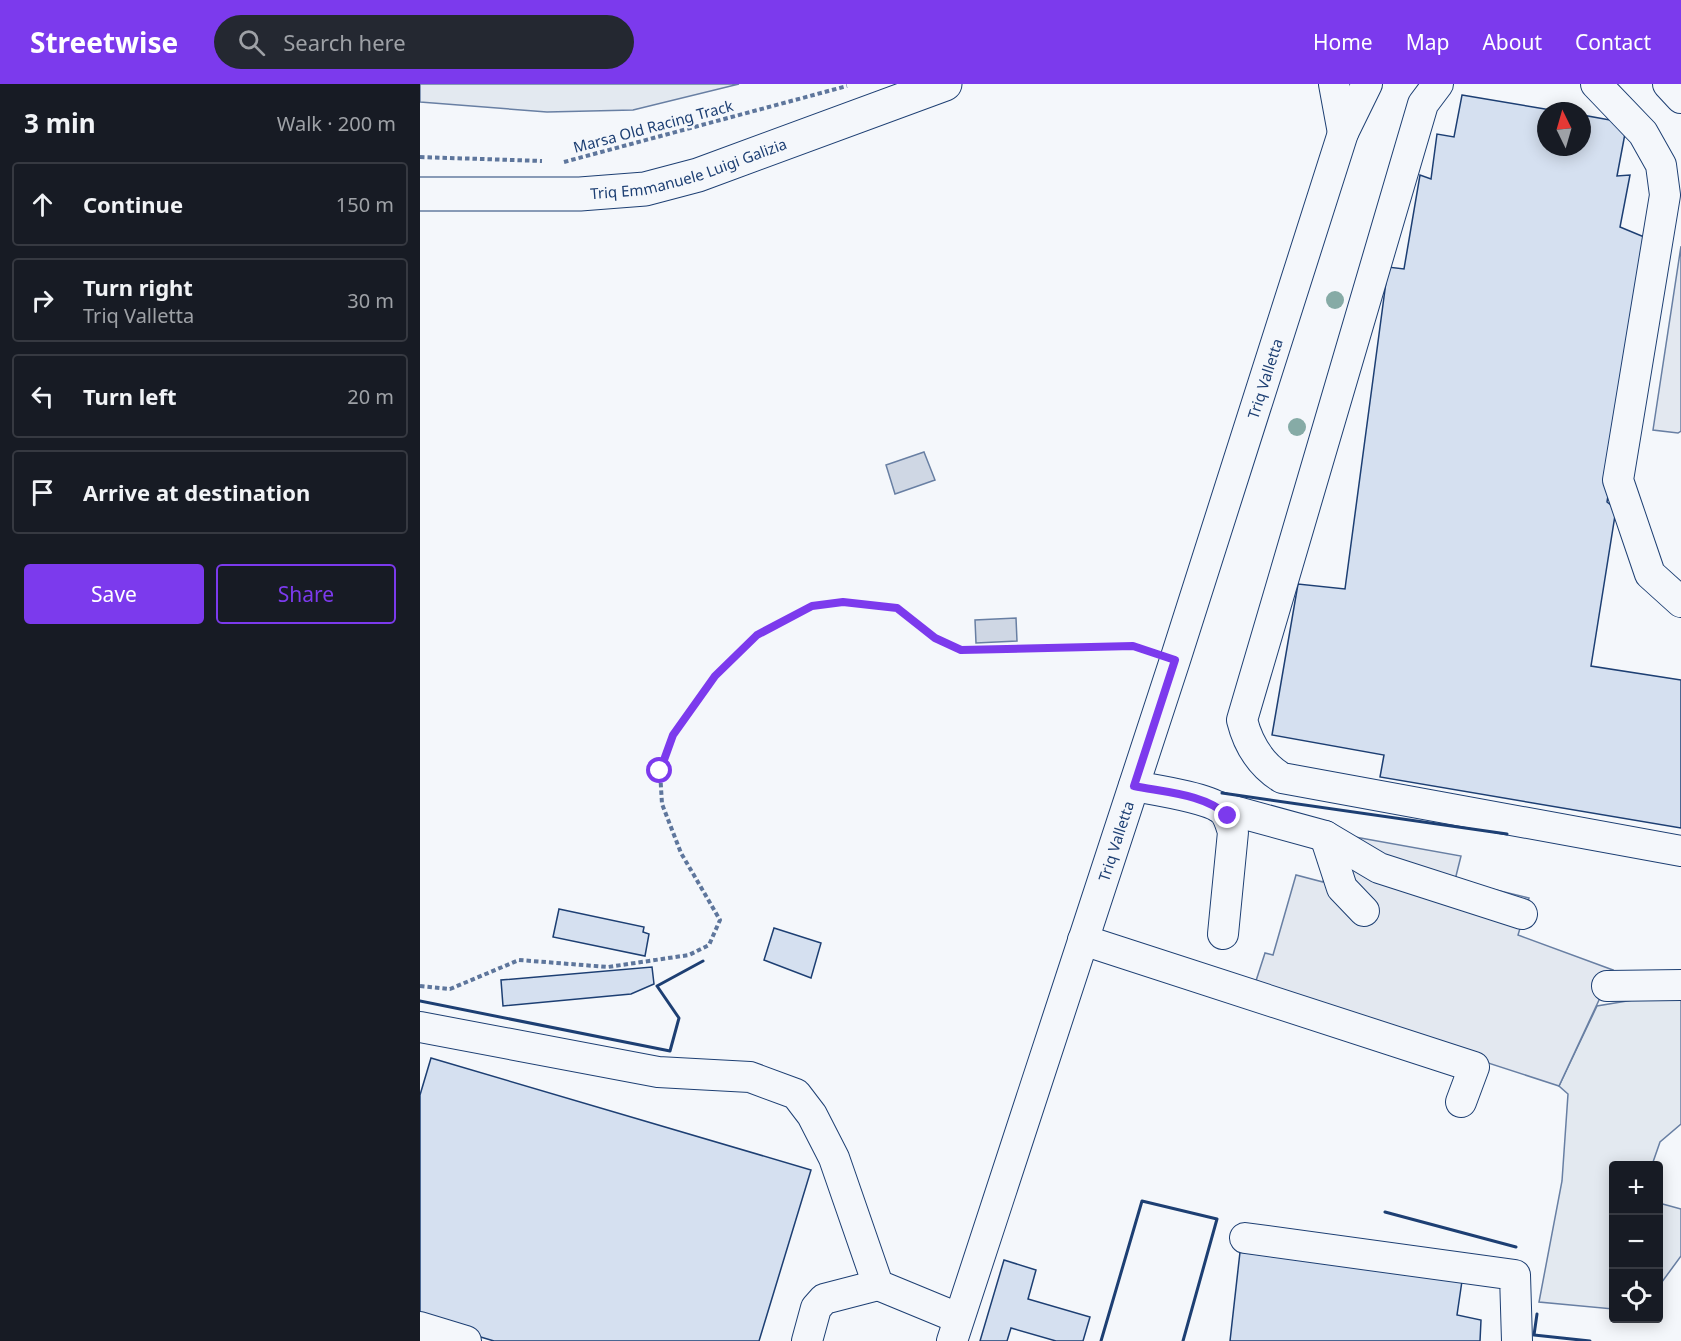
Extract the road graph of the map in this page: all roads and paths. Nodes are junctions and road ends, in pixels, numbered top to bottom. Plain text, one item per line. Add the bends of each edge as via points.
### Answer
1 (853, 84) edge
2 (945, 84) edge
3 (1334, 84) edge
4 (1367, 84) edge
5 (1381, 84) edge
6 (1438, 84) edge
7 (1596, 84) edge
8 (1668, 84) edge
9 (1681, 98) edge
10 (1343, 133) junction
11 (420, 157) edge
12 (543, 162) dead end
13 (555, 162) dead end
14 (420, 194) edge
15 (1681, 602) edge
16 (1175, 660) junction
17 (1134, 786) junction
18 (1219, 807) junction
19 (1325, 836) junction
20 (1681, 851) edge
21 (1364, 911) dead end
22 (1522, 914) dead end
23 (1222, 934) dead end
24 (1083, 940) junction
25 (1681, 985) edge
26 (420, 986) edge
27 (1607, 986) dead end
28 (420, 1027) edge
29 (1461, 1102) dead end
30 (1245, 1238) dead end
31 (878, 1285) junction
32 (420, 1327) edge
33 (955, 1330) edge
34 (466, 1341) edge
35 (807, 1341) edge
36 (1517, 1341) edge

1 - 13 path, Marsa Old Racing Track
2 - 14 main road, Triq Emmanuele Luigi Galizia via 698,175 655,187 580,194
3 - 10 street
4 - 10 street, Triq Valletta
5 - 10 street, Triq Valletta
6 - 20 street via 1423,104 1242,720 1246,736 1254,751 1282,778
7 - 15 street via 1643,133 1661,165 1665,195 1618,480 1650,574
8 - 9 street
10 - 16 street, Triq Valletta
11 - 12 path
16 - 17 street, Triq Valletta
16 - 26 path via 1133,646 961,650 935,638 897,608 843,602 812,606 757,635 715,676 673,735 660,771 663,804 681,853 720,920 709,945 689,955 608,967 519,960 450,989
17 - 18 street
17 - 24 street, Triq Valletta
18 - 19 street
18 - 23 street via 1228,816 1233,832
19 - 21 street via 1342,888
19 - 22 street via 1379,868
24 - 29 street via 1474,1067
24 - 33 street, Triq Valletta
25 - 27 street
28 - 31 street via 665,1073 750,1077 796,1094 812,1115 834,1158
30 - 36 street via 1515,1275
31 - 33 street
31 - 35 street via 824,1299 816,1308
32 - 34 street

